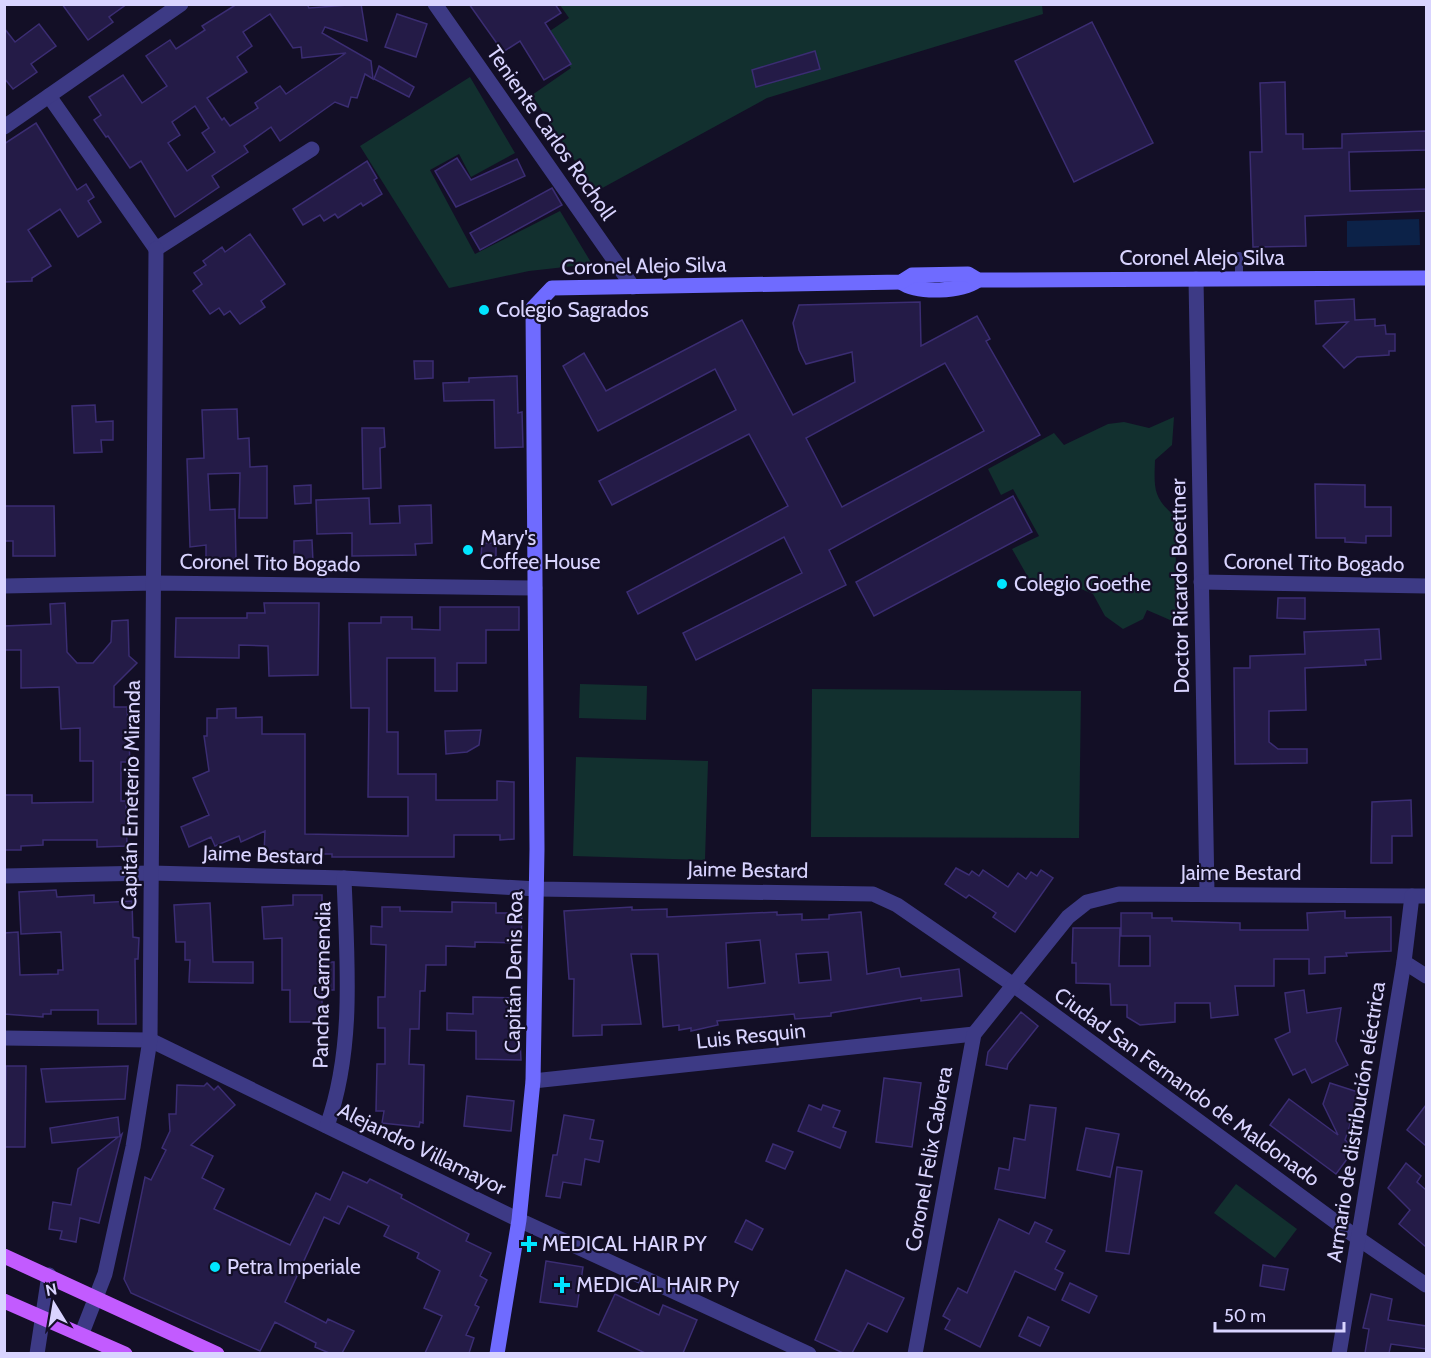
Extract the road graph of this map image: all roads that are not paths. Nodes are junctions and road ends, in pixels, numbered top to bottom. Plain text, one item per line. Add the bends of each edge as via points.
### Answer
1 (181, 4) edge
2 (435, 4) edge
3 (49, 96) junction
4 (4, 127) edge
5 (312, 148) dead end
6 (156, 249) junction
7 (1239, 256) dead end
8 (1239, 278) junction
9 (1426, 278) edge
10 (1196, 279) junction
11 (633, 286) junction
12 (1201, 582) junction
13 (155, 583) junction
14 (4, 586) edge
15 (1426, 586) edge
16 (535, 588) junction
17 (151, 873) junction
18 (4, 876) edge
19 (344, 878) junction
20 (537, 889) junction
21 (1207, 893) junction
22 (1419, 896) edge
23 (1404, 962) junction
24 (1426, 976) edge
25 (1012, 984) junction
26 (974, 1034) junction
27 (4, 1038) edge
28 (150, 1040) junction
29 (533, 1081) junction
30 (327, 1126) junction
31 (519, 1220) junction
32 (1359, 1239) junction
33 (4, 1256) edge
34 (49, 1275) junction
35 (1426, 1286) edge
36 (95, 1296) junction
37 (4, 1301) edge
38 (42, 1317) junction
39 (82, 1333) junction
40 (37, 1353) edge
41 (125, 1353) edge
42 (217, 1353) edge
43 (497, 1353) edge
44 (808, 1353) edge
45 (915, 1353) edge
46 (1339, 1353) edge

1 - 3 street
2 - 11 street, Teniente Carlos Rocholl
3 - 4 street
3 - 6 street
5 - 6 street
6 - 13 street, Capitán Emeterio Miranda
7 - 8 lane
8 - 9 main road, Coronel Alejo Silva
8 - 10 main road, Coronel Alejo Silva
10 - 11 main road, Coronel Alejo Silva via 978,280 968,287 911,289 901,282
10 - 12 street, Doctor Ricardo Boettner
11 - 16 main road, Coronel Alejo Silva via 552,288 533,308
12 - 15 street, Coronel Tito Bogado
12 - 21 street, Doctor Ricardo Boettner
13 - 14 street, Coronel Tito Bogado
13 - 16 street, Coronel Tito Bogado
13 - 17 street, Capitán Emeterio Miranda
16 - 20 main road, Capitán Denis Roa
17 - 18 street, Jaime Bestard
17 - 19 street, Jaime Bestard
17 - 28 street, Capitán Emeterio Miranda
19 - 20 street, Jaime Bestard
19 - 30 street, Pancha Garmendia via 346,1040 339,1092
20 - 25 street, Jaime Bestard via 873,894 897,905
20 - 29 main road, Capitán Denis Roa
21 - 22 street, Jaime Bestard
21 - 25 street, Jaime Bestard via 1119,894 1087,902 1068,917
22 - 23 street, Armario de distribución eléctrica
23 - 24 street
23 - 32 street, Armario de distribución eléctrica
25 - 26 street, Coronel Felix Cabrera
25 - 32 street, Ciudad San Fernando de Maldonado
26 - 29 street, Luis Resquin
26 - 45 street, Coronel Felix Cabrera
27 - 28 street, Alejandro Villamayor
28 - 30 street, Alejandro Villamayor
28 - 36 street, Capitán Emeterio Miranda via 127,1176 105,1274
29 - 31 main road, Capitán Denis Roa
30 - 31 street, Alejandro Villamayor
31 - 43 main road, Capitán Denis Roa
31 - 44 street, Alejandro Villamayor
32 - 35 street, Ciudad San Fernando de Maldonado
32 - 46 street, Armario de distribución eléctrica
33 - 34 main road
34 - 36 main road
34 - 38 street
36 - 39 street, Capitán Emeterio Miranda
36 - 42 main road
37 - 38 main road
38 - 39 main road
38 - 40 street
39 - 41 main road

